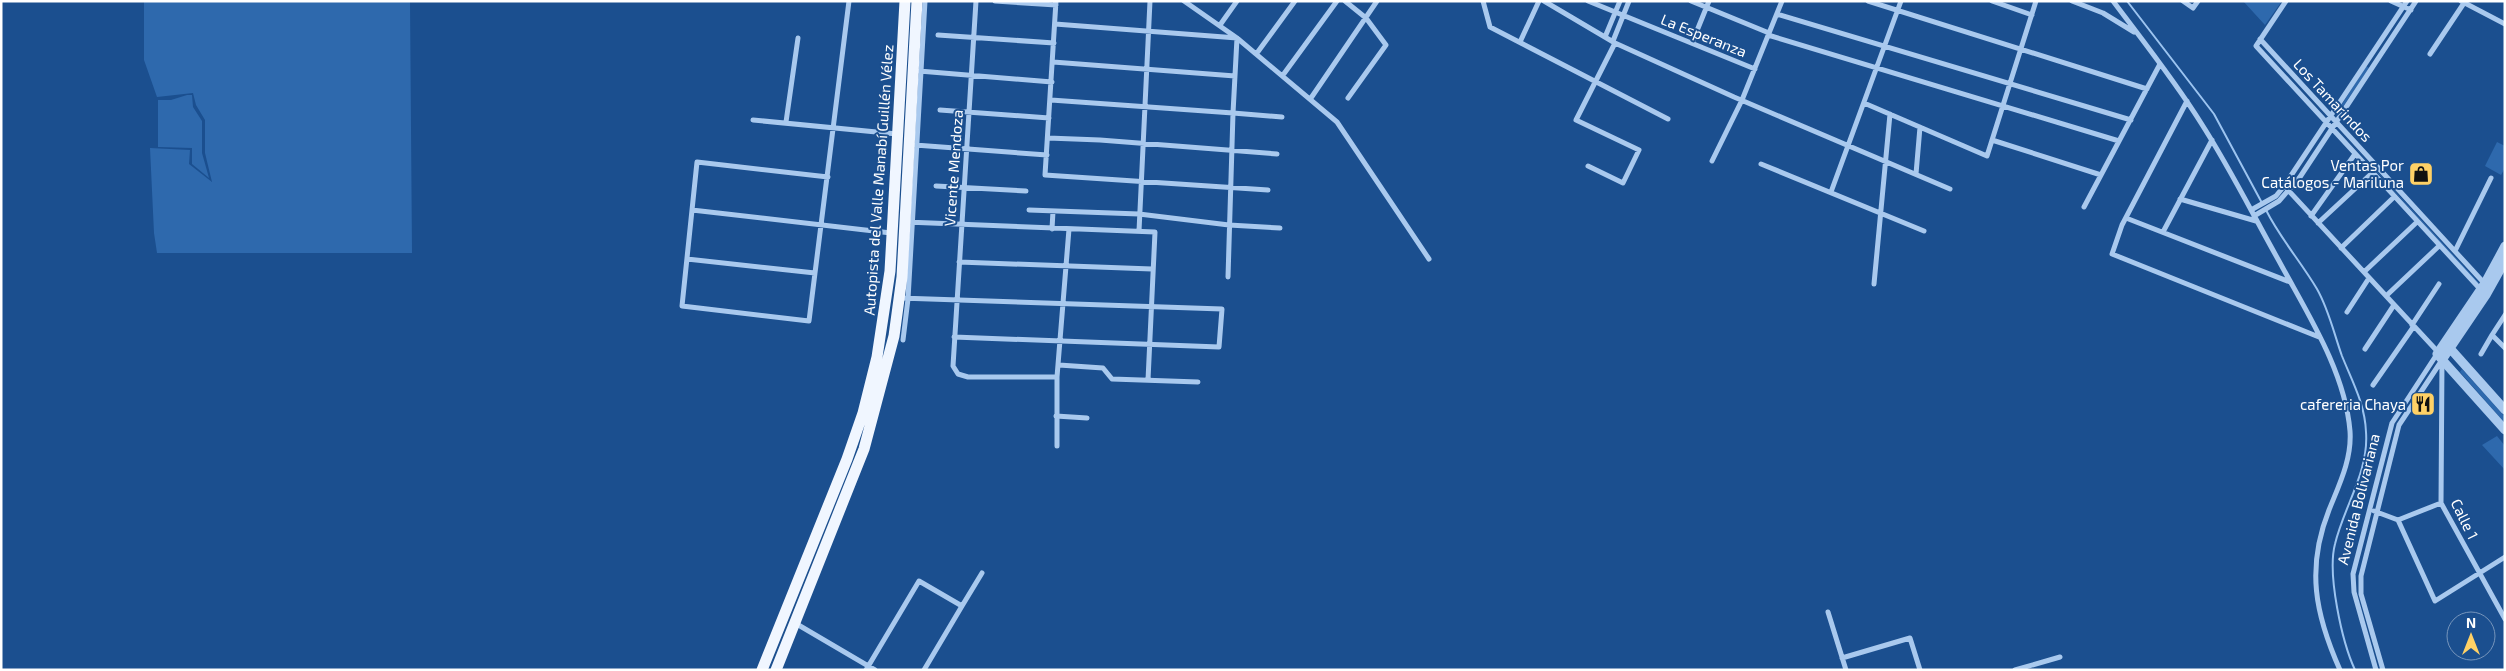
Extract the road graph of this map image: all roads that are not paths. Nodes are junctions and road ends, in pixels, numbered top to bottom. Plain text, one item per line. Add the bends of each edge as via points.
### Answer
1 (849, 1) edge
2 (904, 1) edge
3 (917, 1) edge
4 (925, 1) edge
5 (976, 1) edge
6 (995, 1) edge
7 (1150, 1) edge
8 (1184, 1) edge
9 (1236, 1) edge
10 (1295, 1) edge
11 (1337, 1) edge
12 (1344, 1) edge
13 (1377, 1) edge
14 (1482, 1) edge
15 (1539, 1) edge
16 (1544, 1) edge
17 (1588, 1) edge
18 (1620, 1) edge
19 (1629, 1) edge
20 (1691, 1) edge
21 (1710, 1) edge
22 (1782, 1) edge
23 (1868, 1) edge
24 (1901, 1) edge
25 (1992, 1) edge
26 (2036, 1) edge
27 (2072, 1) edge
28 (2112, 1) edge
29 (2183, 1) edge
30 (2198, 1) edge
31 (2286, 1) edge
32 (2391, 1) edge
33 (2416, 1) edge
34 (2462, 2) edge
35 (1056, 3) edge
36 (2405, 4) edge
37 (1707, 8) junction
38 (2411, 10) junction
39 (1898, 11) junction
40 (1616, 12) junction
41 (1777, 14) junction
42 (2032, 15) junction
43 (1623, 16) junction
44 (1366, 18) junction
45 (1055, 24) junction
46 (2505, 24) edge
47 (1220, 25) junction
48 (1149, 31) junction
49 (2137, 33) junction
50 (1769, 34) junction
51 (938, 35) dead end
52 (1606, 37) junction
53 (798, 38) dead end
54 (974, 38) junction
55 (1237, 38) junction
56 (2260, 39) junction
57 (1520, 42) junction
58 (1614, 42) junction
59 (1054, 43) junction
60 (1692, 43) junction
61 (1885, 46) junction
62 (2020, 50) junction
63 (1257, 54) junction
64 (2430, 54) dead end
65 (1053, 62) junction
66 (2160, 64) junction
67 (1877, 68) junction
68 (1146, 69) junction
69 (1755, 69) junction
70 (917, 70) junction
71 (1283, 75) junction
72 (972, 76) junction
73 (1235, 76) junction
74 (1052, 82) junction
75 (1596, 82) junction
76 (2009, 84) junction
77 (2147, 88) junction
78 (1311, 98) junction
79 (1348, 98) dead end
80 (1050, 100) junction
81 (1742, 100) junction
82 (2187, 101) junction
83 (1864, 103) junction
84 (1145, 106) junction
85 (2003, 106) junction
86 (940, 110) dead end
87 (969, 113) junction
88 (1233, 113) junction
89 (1890, 114) junction
90 (2331, 116) junction
91 (1282, 117) dead end
92 (1049, 118) junction
93 (1668, 119) dead end
94 (753, 120) dead end
95 (2131, 120) junction
96 (786, 122) junction
97 (2336, 122) junction
98 (2326, 123) junction
99 (834, 127) junction
100 (1920, 127) junction
101 (2332, 129) junction
102 (897, 134) junction
103 (1048, 138) junction
104 (1992, 140) junction
105 (2212, 140) junction
106 (2119, 141) junction
107 (1142, 144) junction
108 (1849, 144) junction
109 (913, 145) junction
110 (966, 150) junction
111 (1232, 150) junction
112 (1277, 154) dead end
113 (2355, 154) junction
114 (1047, 155) junction
115 (1885, 160) junction
116 (1712, 161) dead end
117 (1761, 164) dead end
118 (1588, 166) dead end
119 (2372, 173) junction
120 (1916, 174) junction
121 (2101, 176) junction
122 (828, 177) junction
123 (2491, 178) dead end
124 (1140, 180) junction
125 (936, 186) dead end
126 (2284, 186) junction
127 (963, 188) junction
128 (1230, 188) junction
129 (1950, 189) dead end
130 (1268, 190) dead end
131 (1026, 191) dead end
132 (2289, 191) junction
133 (1831, 192) junction
134 (2394, 197) junction
135 (2278, 198) junction
136 (2180, 200) junction
137 (2084, 206) dead end
138 (692, 210) junction
139 (1029, 210) dead end
140 (2251, 210) junction
141 (1053, 211) junction
142 (1880, 212) junction
143 (1139, 214) junction
144 (2312, 216) junction
145 (2126, 218) junction
146 (2255, 218) junction
147 (2418, 222) junction
148 (909, 223) junction
149 (2318, 223) junction
150 (821, 225) junction
151 (961, 225) junction
152 (1229, 225) junction
153 (1052, 228) junction
154 (1280, 228) dead end
155 (1069, 229) junction
156 (1139, 231) junction
157 (1924, 231) dead end
158 (2163, 232) junction
159 (892, 233) junction
160 (2439, 246) junction
161 (2505, 246) edge
162 (2341, 248) junction
163 (2455, 251) junction
164 (687, 259) junction
165 (1429, 259) dead end
166 (2505, 261) edge
167 (959, 262) junction
168 (1066, 267) junction
169 (1152, 269) junction
170 (2364, 272) junction
171 (815, 273) junction
172 (1228, 277) dead end
173 (2369, 278) junction
174 (2290, 282) junction
175 (1874, 284) dead end
176 (2439, 284) dead end
177 (2485, 289) junction
178 (2386, 296) junction
179 (904, 299) junction
180 (956, 301) junction
181 (1064, 304) junction
182 (2394, 305) junction
183 (1151, 307) junction
184 (2346, 312) dead end
185 (2505, 315) edge
186 (2413, 325) junction
187 (2492, 335) junction
188 (954, 337) junction
189 (2319, 338) junction
190 (903, 340) dead end
191 (1061, 341) junction
192 (1149, 344) junction
193 (2447, 345) junction
194 (2505, 348) edge
195 (2365, 349) dead end
196 (2480, 354) dead end
197 (2439, 355) junction
198 (1059, 365) junction
199 (1057, 377) junction
200 (1148, 380) junction
201 (1198, 382) dead end
202 (2373, 385) dead end
203 (2505, 410) edge
204 (1056, 416) junction
205 (1087, 418) dead end
206 (2505, 430) edge
207 (1057, 446) dead end
208 (2441, 503) junction
209 (2369, 509) junction
210 (2376, 512) junction
211 (2398, 520) junction
212 (2505, 557) edge
213 (982, 573) dead end
214 (2479, 575) junction
215 (962, 606) junction
216 (1828, 612) dead end
217 (2505, 618) edge
218 (795, 622) junction
219 (2060, 657) dead end
220 (1842, 658) junction
221 (868, 668) edge
222 (762, 670) edge
223 (776, 670) edge
224 (875, 670) edge
225 (924, 670) edge
226 (1846, 670) edge
227 (1920, 670) edge
228 (2015, 670) edge
229 (2340, 670) edge
230 (2376, 670) edge
231 (2383, 670) edge

1 - 99 street
2 - 102 main road, Autopista del Valle Manabí Guillén Vélez
3 - 70 main road, Autopista del Valle Manabí Guillén Vélez
4 - 70 street
5 - 54 street, Vicente Mendoza
6 - 35 street
7 - 48 street
8 - 47 street
9 - 47 street
10 - 63 street
11 - 71 street
12 - 44 street
13 - 44 street
14 - 57 street via 1490,27
15 - 57 street
16 - 52 street
17 - 40 street, La Esperanza
18 - 40 street
19 - 43 street
20 - 37 street
21 - 37 street
22 - 41 street
23 - 39 street
24 - 39 street
25 - 42 street
26 - 42 street
27 - 49 street via 2103,13
28 - 49 street
29 - 30 street via 2193,8
31 - 56 street
32 - 36 street
33 - 38 street
34 - 46 street
34 - 64 street
35 - 45 street
36 - 38 street
36 - 90 street
37 - 50 street
37 - 60 street
38 - 97 street
39 - 61 street
39 - 62 street
40 - 43 street, La Esperanza
40 - 52 street
41 - 50 street
41 - 61 street
42 - 62 street
43 - 58 street
43 - 60 street, La Esperanza
44 - 78 street
44 - 79 street via 1386,45
45 - 48 street
45 - 59 street
47 - 55 street
48 - 55 street
48 - 68 street
49 - 66 street
50 - 67 street
50 - 69 street
51 - 54 street
52 - 58 street
53 - 96 street
54 - 59 street
54 - 72 street, Vicente Mendoza
55 - 63 street
55 - 73 street
56 - 90 street, Los Tamarindos
56 - 98 street, Los Tamarindos via 2256,46
57 - 75 street
58 - 75 street
58 - 81 street
59 - 65 street
60 - 69 street, La Esperanza
61 - 67 street
61 - 76 street
62 - 76 street
62 - 77 street
63 - 71 street
65 - 68 street
65 - 74 street
66 - 77 street
66 - 82 street
67 - 83 street
67 - 85 street
68 - 73 street
68 - 84 street
69 - 81 street
70 - 72 street
70 - 109 main road, Autopista del Valle Manabí Guillén Vélez
71 - 78 street
72 - 74 street
72 - 87 street, Vicente Mendoza
73 - 88 street
74 - 80 street
75 - 93 street
75 - 118 street via 1576,120 1639,150 1623,183
76 - 85 street
76 - 95 street
77 - 95 street
78 - 165 street via 1337,122
80 - 84 street
80 - 92 street
81 - 108 street
81 - 116 street
82 - 105 street
82 - 145 street
83 - 89 street
83 - 108 street
84 - 88 street
84 - 107 street
85 - 104 street
85 - 106 street
86 - 87 street
87 - 92 street
87 - 110 street, Vicente Mendoza
88 - 91 street
88 - 111 street
89 - 100 street
89 - 115 street
90 - 97 street, Los Tamarindos
90 - 98 street
92 - 103 street
94 - 96 street
95 - 106 street
96 - 99 street
97 - 101 street
97 - 163 street, Los Tamarindos
98 - 101 street, Los Tamarindos
98 - 126 street
99 - 102 street
99 - 122 street
100 - 104 street via 1987,156
100 - 120 street
101 - 113 street, Los Tamarindos
101 - 132 street
102 - 159 main road, Autopista del Valle Manabí Guillén Vélez
103 - 107 street
103 - 114 street
104 - 121 street
105 - 136 street
105 - 140 street
106 - 121 street
107 - 111 street
107 - 124 street
108 - 115 street
108 - 133 street
109 - 110 street
109 - 148 main road, Autopista del Valle Manabí Guillén Vélez
110 - 114 street
110 - 127 street, Vicente Mendoza
111 - 112 street
111 - 128 street
113 - 119 street, Los Tamarindos
113 - 144 street
114 - 124 street via 1046,175
115 - 120 street
115 - 142 street
117 - 133 street
119 - 134 street, Los Tamarindos
119 - 149 street
120 - 129 street
121 - 137 street
122 - 138 street via 698,162
122 - 150 street
123 - 163 street
124 - 128 street
124 - 143 street
125 - 127 street
126 - 132 street
126 - 135 street
127 - 131 street
127 - 151 street, Vicente Mendoza
128 - 130 street
128 - 152 street
132 - 135 street
132 - 144 street
133 - 142 street
134 - 147 street, Los Tamarindos
134 - 162 street
135 - 140 street
135 - 146 street
136 - 146 street
136 - 158 street
138 - 150 street
138 - 164 street
139 - 141 street
140 - 146 street
141 - 143 street
141 - 153 street
142 - 157 street
142 - 175 street
143 - 152 street
143 - 156 street
144 - 149 street
145 - 158 street
145 - 189 street via 2112,254
146 - 174 street
147 - 160 street, Los Tamarindos
147 - 170 street
148 - 151 street
148 - 179 main road, Autopista del Valle Manabí Guillén Vélez
149 - 162 street
150 - 159 street
150 - 171 street
151 - 153 street
151 - 167 street, Vicente Mendoza
152 - 154 street
152 - 172 street
153 - 155 street
155 - 156 street
155 - 168 street
156 - 169 street via 1155,232
158 - 174 street
159 - 222 main road, Autopista del Valle Manabí Guillén Vélez via 882,330 863,413
160 - 177 street, Los Tamarindos
160 - 178 street
161 - 177 street, Avenida Bolivariana
162 - 170 street
163 - 177 street, Los Tamarindos
164 - 171 street
164 - 171 street via 682,306 809,321
166 - 177 street, Avenida Bolivariana
167 - 168 street
167 - 180 street, Vicente Mendoza
168 - 169 street
168 - 181 street
169 - 183 street
170 - 173 street
173 - 178 street
173 - 184 street
174 - 189 street
176 - 186 street
177 - 193 street, Avenida Bolivariana
178 - 182 street
179 - 180 street
179 - 190 street
179 - 218 main road, Autopista del Valle Manabí Guillén Vélez via 864,449
180 - 181 street
180 - 188 street, Vicente Mendoza
181 - 183 street
181 - 191 street
182 - 186 street
182 - 195 street
183 - 192 street
183 - 192 street via 1222,309 1218,346
185 - 187 street
186 - 197 street
186 - 202 street
187 - 194 street
187 - 196 street
188 - 191 street
188 - 199 street, Vicente Mendoza via 953,366 962,376
189 - 229 street via 2341,392 2350,430 2347,459 2318,540 2314,568 2320,614
191 - 192 street
191 - 198 street
192 - 200 street
193 - 197 street, Avenida Bolivariana
193 - 203 street
197 - 206 street
197 - 208 street, Calle 1
197 - 209 street, Avenida Bolivariana via 2394,418
197 - 210 street, Avenida Bolivariana via 2402,420
198 - 199 street
198 - 200 street via 1103,368 1112,379
199 - 204 street
200 - 201 street
204 - 205 street
204 - 207 street
208 - 211 street
208 - 214 street, Calle 1
209 - 210 street
209 - 230 street, Avenida Bolivariana via 2352,583
210 - 211 street
210 - 231 street, Avenida Bolivariana via 2360,585
211 - 214 street via 2435,601
212 - 214 street
213 - 215 street
214 - 217 street, Calle 1
215 - 221 street via 919,581
215 - 225 street
216 - 220 street
218 - 221 street
218 - 223 main road, Autopista del Valle Manabí Guillén Vélez
219 - 228 street
220 - 226 street
220 - 227 street via 1910,638
221 - 224 street

